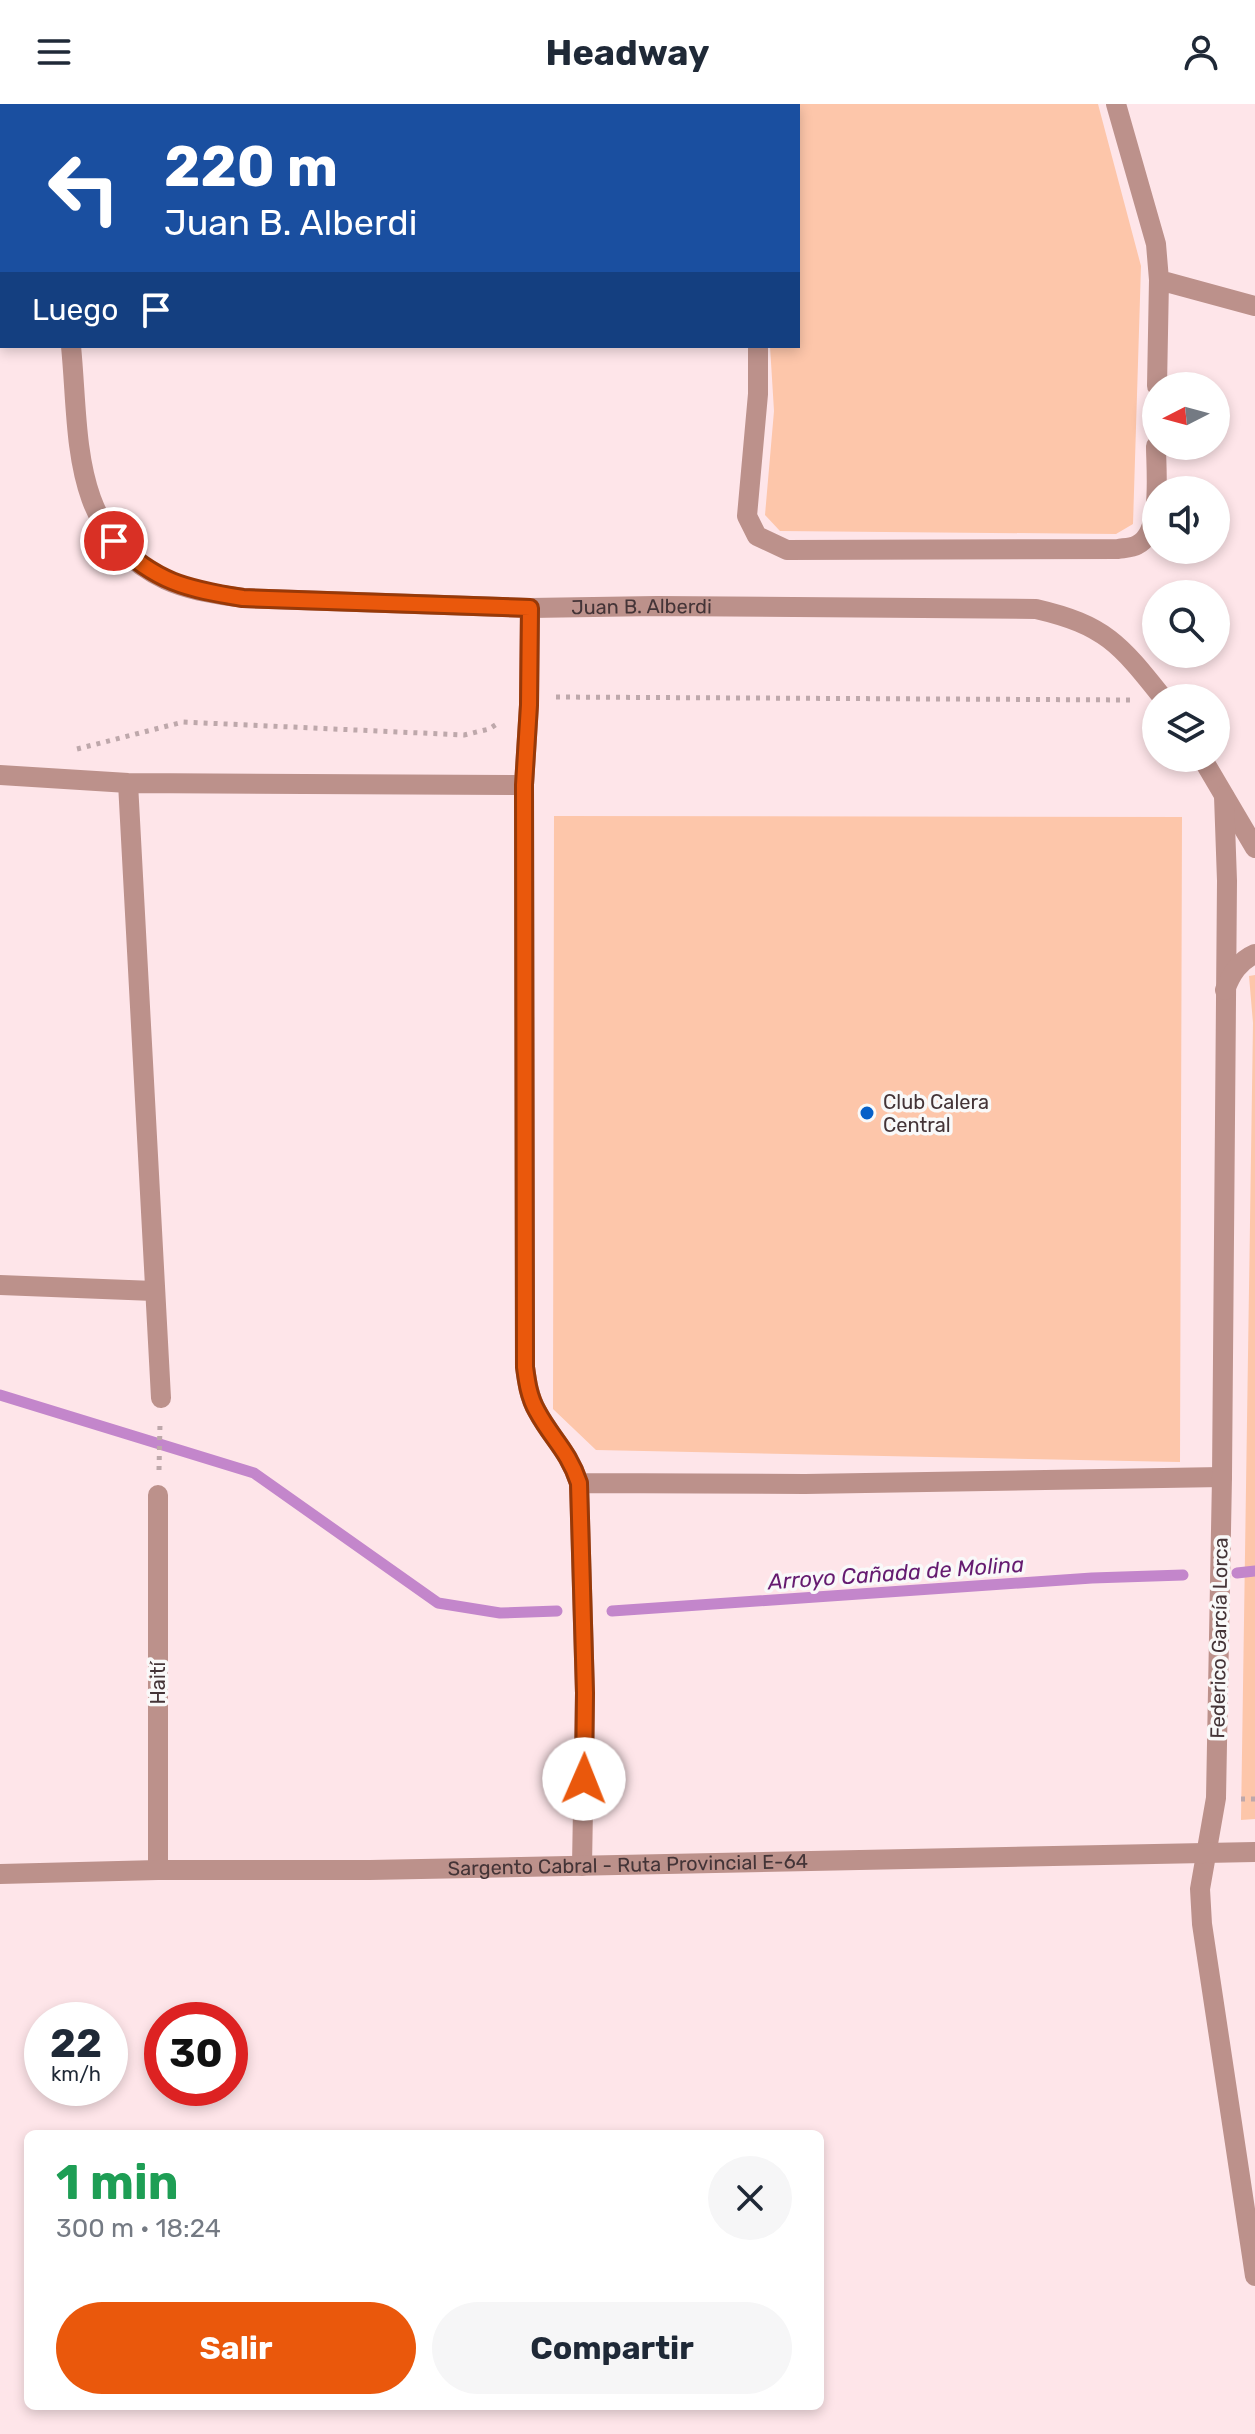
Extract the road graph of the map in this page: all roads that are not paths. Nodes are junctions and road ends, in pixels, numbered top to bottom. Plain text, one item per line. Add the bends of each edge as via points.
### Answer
1 (1116, 104) edge
2 (1159, 280) junction
3 (1255, 306) edge
4 (71, 348) edge
5 (758, 348) edge
6 (1157, 372) edge
7 (1156, 460) edge
8 (530, 608) junction
9 (1152, 684) edge
10 (1210, 772) edge
11 (0, 775) edge
12 (128, 783) junction
13 (524, 785) junction
14 (1224, 796) junction
15 (1255, 848) edge
16 (1255, 954) edge
17 (1224, 993) junction
18 (0, 1285) edge
19 (154, 1291) junction
20 (161, 1398) road end
21 (1222, 1477) junction
22 (579, 1483) junction
23 (158, 1495) road end
24 (1255, 1852) edge
25 (1207, 1854) junction
26 (582, 1866) junction
27 (158, 1870) junction
28 (0, 1874) edge
29 (1255, 2276) edge

1 - 2 street via 1156,244
2 - 3 street
2 - 6 street
4 - 8 street, Juan B. Alberdi via 78,444 96,513 138,564 168,581 243,598
5 - 7 street via 747,516 757,536 787,550 1137,545 1149,535 1155,517
8 - 9 street, Juan B. Alberdi via 1036,609 1067,616 1112,639
8 - 13 street
10 - 14 street
11 - 12 street
12 - 13 street
12 - 19 street
13 - 22 street via 525,1367 537,1411 572,1460
14 - 15 street
14 - 17 street, Federico García Lorca
16 - 17 street via 1231,973
17 - 21 street, Federico García Lorca
18 - 19 street
19 - 20 street
21 - 22 street
21 - 25 street, Federico García Lorca via 1216,1798
22 - 26 street via 585,1693
23 - 27 street, Haití
24 - 25 street, Sargento Cabral - Ruta Provincial E-64
25 - 26 street, Sargento Cabral - Ruta Provincial E-64
25 - 29 street, Federico García Lorca via 1200,1889 1202,1924
26 - 27 street, Sargento Cabral - Ruta Provincial E-64
27 - 28 street, Sargento Cabral - Ruta Provincial E-64

